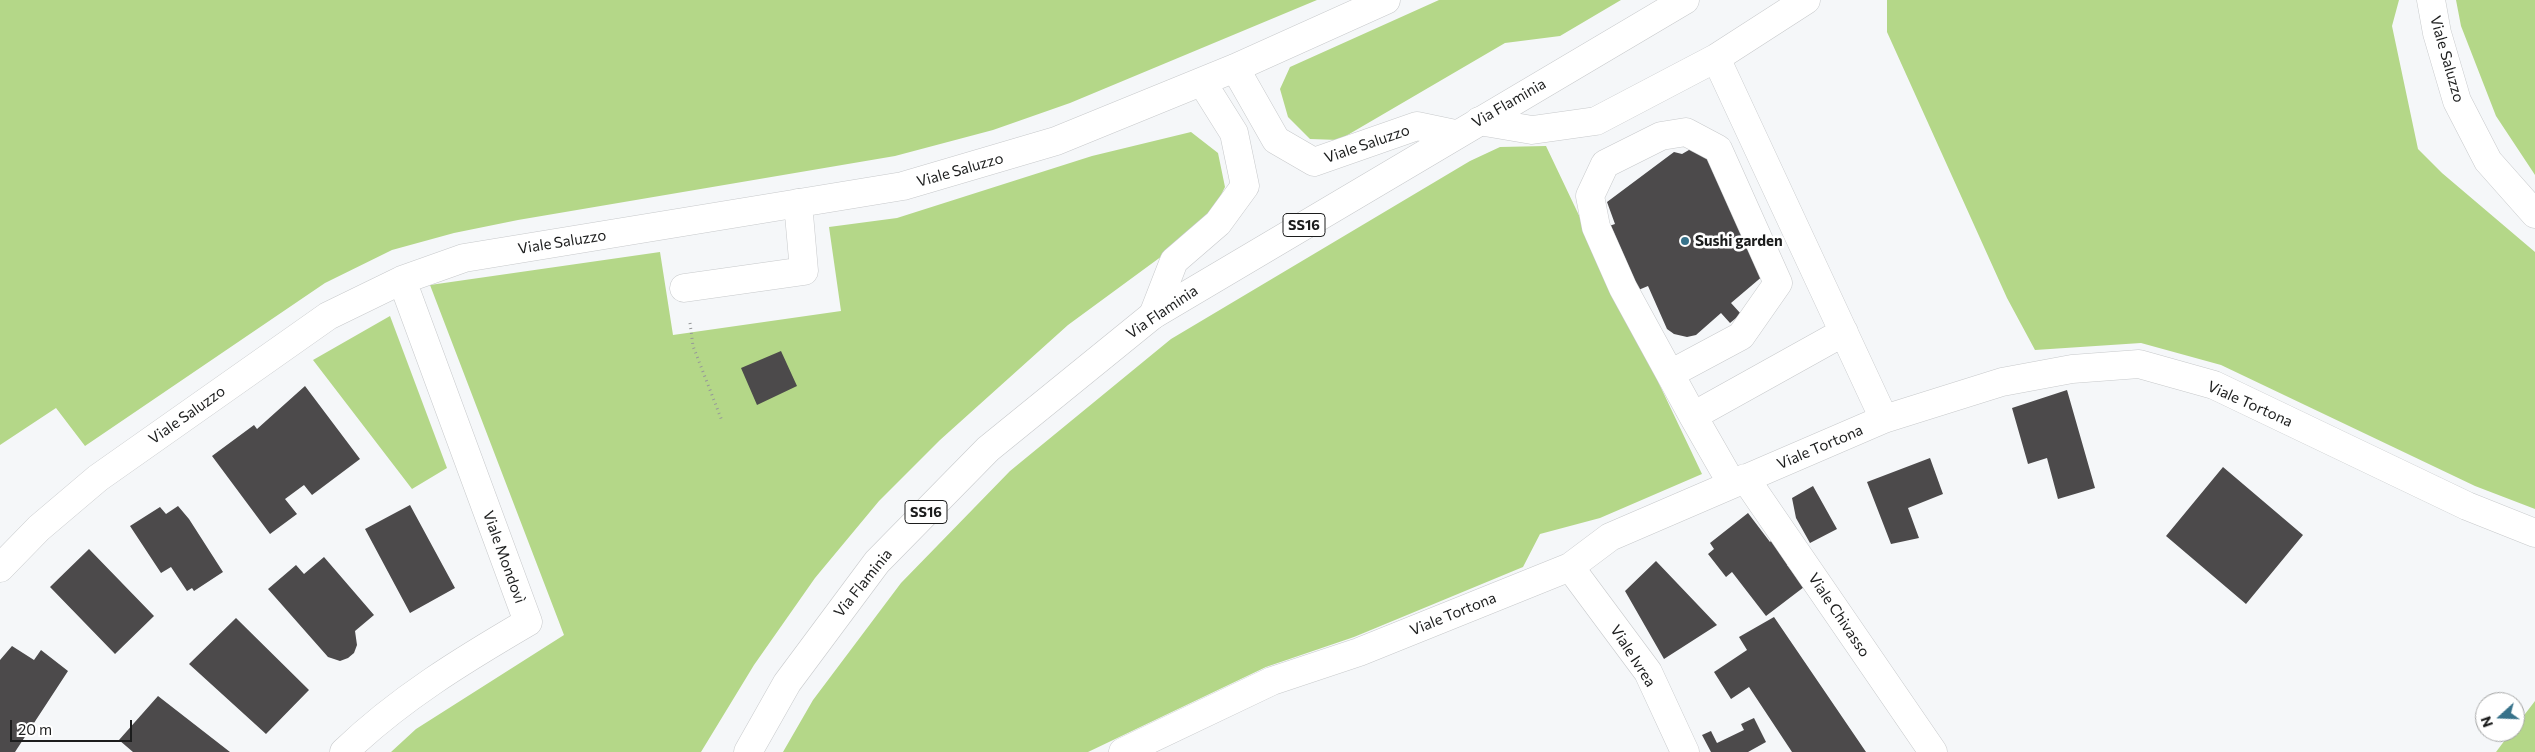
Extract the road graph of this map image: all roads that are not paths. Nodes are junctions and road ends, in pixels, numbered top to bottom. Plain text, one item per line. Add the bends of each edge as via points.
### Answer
1 (1386, 0) edge
2 (1685, 0) edge
3 (1806, 0) edge
4 (2430, 0) edge
5 (1716, 58) junction
6 (1235, 68) junction
7 (1202, 82) junction
8 (1479, 121) junction
9 (1455, 134) junction
10 (798, 203) junction
11 (2535, 214) edge
12 (1814, 258) junction
13 (402, 280) junction
14 (1778, 283) junction
15 (684, 288) dead end
16 (1153, 315) junction
17 (1843, 323) junction
18 (1670, 374) junction
19 (1693, 416) junction
20 (1884, 420) junction
21 (1739, 481) junction
22 (2535, 533) edge
23 (1570, 567) junction
24 (0, 568) edge
25 (344, 752) edge
26 (748, 752) edge
27 (1123, 752) edge
28 (1684, 752) edge
29 (1933, 752) edge

1 - 6 street, Viale Saluzzo
2 - 8 street, Via Flaminia / SS16
3 - 5 street
4 - 11 street, Viale Saluzzo via 2457,101 2488,161
5 - 8 street via 1596,121 1532,130
5 - 12 street via 1784,188
6 - 7 street, Viale Saluzzo
6 - 9 street, Viale Saluzzo via 1276,140 1314,162 1417,126
7 - 10 street, Viale Saluzzo via 1056,141 903,186
7 - 16 street via 1234,133 1245,186 1218,223 1174,261
8 - 9 street, Via Flaminia / SS16
9 - 16 street, Via Flaminia / SS16
10 - 13 street, Viale Saluzzo via 464,258
10 - 15 street via 804,270
12 - 14 street
12 - 17 street
13 - 24 street, Viale Saluzzo via 328,316 98,478 39,528
13 - 25 street, Viale Mondovì via 528,622 446,670
14 - 18 street via 1741,336
14 - 18 street, Viale Chivasso via 1718,149 1686,132 1661,136 1605,164 1590,196 1596,227 1623,288
16 - 26 street, Via Flaminia / SS16 via 988,449 877,562 787,683
17 - 19 street
17 - 20 street
18 - 19 street, Viale Chivasso
19 - 21 street, Viale Chivasso
20 - 21 street, Viale Tortona
20 - 22 street, Viale Tortona via 2002,382 2072,369 2139,364 2214,385 2467,506
21 - 23 street, Viale Tortona via 1610,537
21 - 29 street, Viale Chivasso
23 - 27 street, Viale Tortona via 1360,652 1272,681
23 - 28 street, Viale Ivrea via 1648,672

